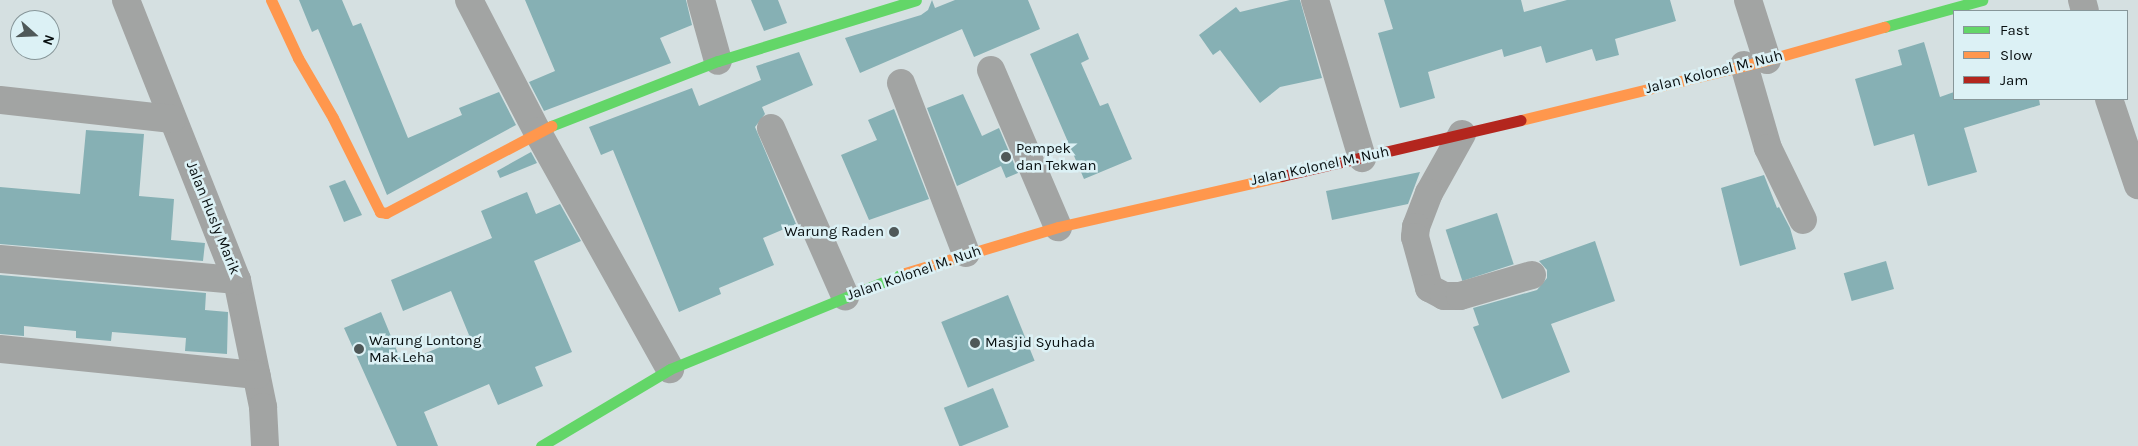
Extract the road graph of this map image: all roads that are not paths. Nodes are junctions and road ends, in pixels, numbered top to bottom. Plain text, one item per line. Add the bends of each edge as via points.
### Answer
1 (126, 0) edge
2 (271, 0) edge
3 (469, 0) edge
4 (701, 0) edge
5 (916, 0) edge
6 (1314, 0) edge
7 (1748, 0) edge
8 (1982, 0) edge
9 (718, 61) junction
10 (1755, 63) junction
11 (991, 70) dead end
12 (901, 83) dead end
13 (0, 100) edge
14 (2109, 100) edge
15 (172, 119) junction
16 (771, 128) dead end
17 (537, 131) junction
18 (1462, 134) junction
19 (1362, 158) junction
20 (2138, 185) edge
21 (1803, 220) dead end
22 (1058, 227) junction
23 (966, 253) junction
24 (0, 259) edge
25 (1532, 275) dead end
26 (238, 280) junction
27 (846, 296) junction
28 (0, 349) edge
29 (670, 369) junction
30 (257, 375) junction
31 (265, 446) edge
32 (541, 446) edge

1 - 15 street, Jalan Husly Marik
2 - 17 main road via 380,212 399,208
3 - 17 street
4 - 9 street
5 - 9 main road
6 - 19 street
7 - 10 street
8 - 10 main road, Jalan Kolonel M. Nuh
9 - 17 main road
10 - 18 main road, Jalan Kolonel M. Nuh
10 - 21 street via 1768,148
11 - 22 street
12 - 23 street
13 - 15 street
14 - 20 street
15 - 26 street, Jalan Husly Marik via 209,202
16 - 27 street
17 - 29 street
18 - 19 main road, Jalan Kolonel M. Nuh
18 - 25 street via 1429,193 1416,226 1415,237 1429,288 1444,296 1460,296
19 - 22 main road, Jalan Kolonel M. Nuh
22 - 23 main road, Jalan Kolonel M. Nuh
23 - 27 main road, Jalan Kolonel M. Nuh
24 - 26 street
26 - 30 street, Jalan Husly Marik
27 - 29 main road, Jalan Kolonel M. Nuh
28 - 30 street
29 - 32 main road, Jalan Kolonel M. Nuh
30 - 31 street, Jalan Husly Marik via 264,407

